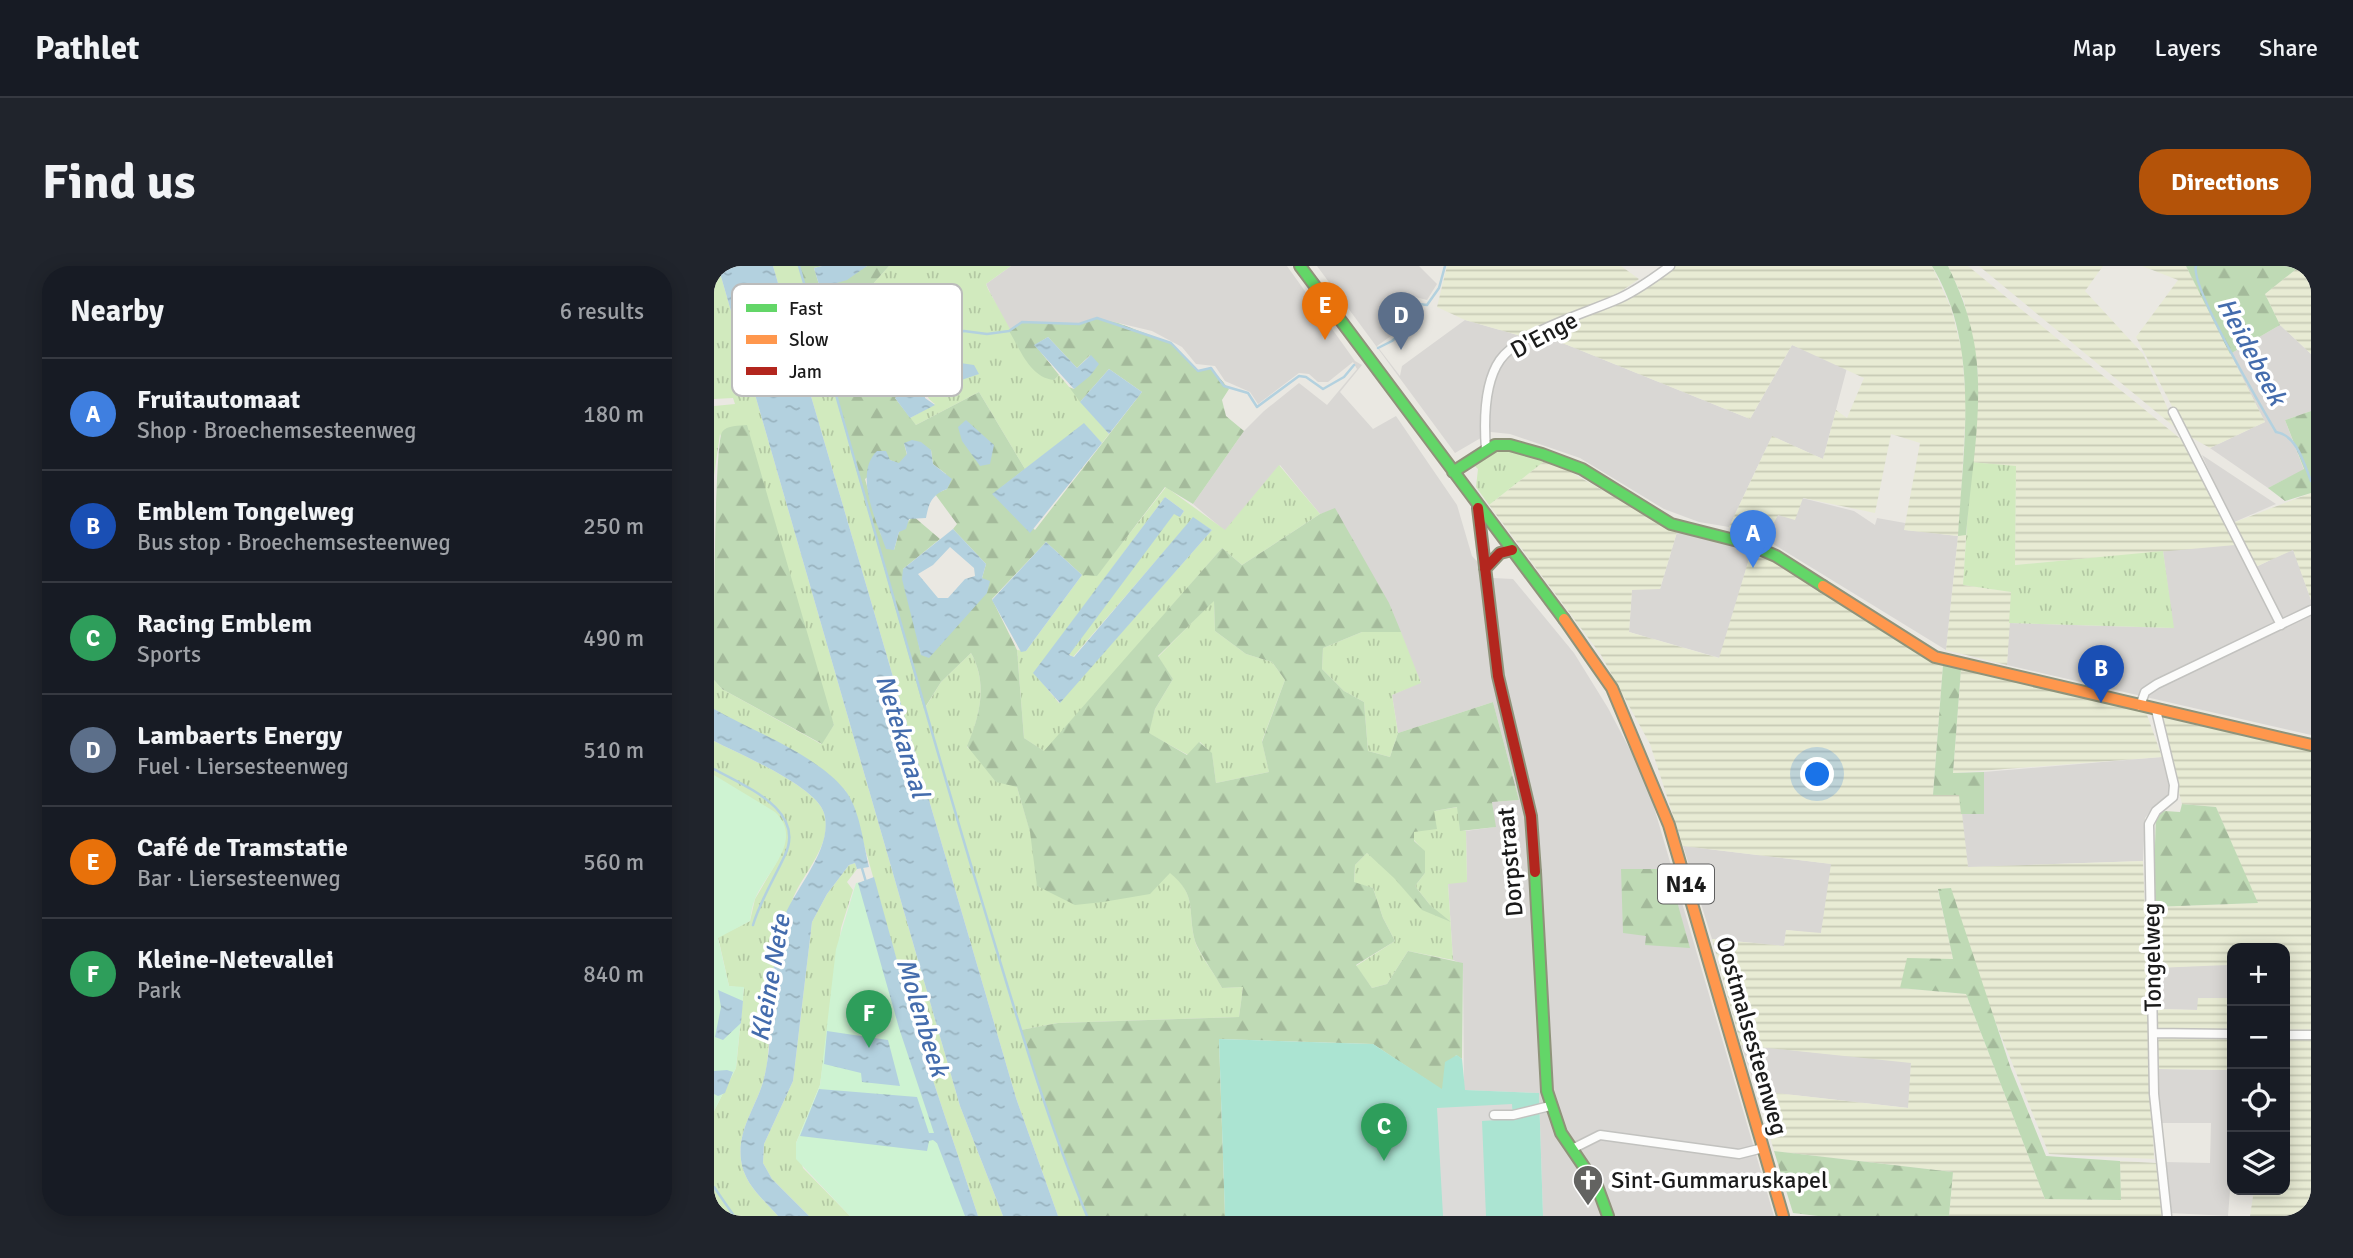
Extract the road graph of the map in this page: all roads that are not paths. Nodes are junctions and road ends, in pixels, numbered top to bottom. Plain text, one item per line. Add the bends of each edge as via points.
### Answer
1 (1300, 266) edge
2 (1670, 266) edge
3 (2173, 412) dead end
4 (1486, 450) junction
5 (1453, 472) junction
6 (1478, 508) junction
7 (1504, 540) junction
8 (1512, 550) junction
9 (1484, 563) junction
10 (2309, 613) edge
11 (2281, 625) junction
12 (2140, 706) junction
13 (2156, 710) junction
14 (2311, 745) edge
15 (2154, 1033) junction
16 (2227, 1034) edge
17 (2290, 1035) edge
18 (2311, 1035) edge
19 (1550, 1106) junction
20 (1494, 1115) dead end
21 (1763, 1148) junction
22 (1572, 1149) junction
23 (1608, 1216) edge
24 (1783, 1216) edge
25 (2167, 1216) edge

1 - 5 street, N14
2 - 4 street, D'Enge via 1623,297 1511,349 1493,375
3 - 11 street
4 - 5 street
4 - 12 street via 1510,445 1568,463 1671,524 1754,546 1935,657
5 - 6 street, Oostmalsesteenweg / N14
6 - 7 street, Oostmalsesteenweg / N14
6 - 9 street, Dorpstraat
7 - 8 street, Oostmalsesteenweg / N14
7 - 9 street
8 - 9 street
8 - 21 street, Oostmalsesteenweg / N14 via 1588,651 1634,733 1669,825
9 - 19 street, Dorpstraat via 1498,676 1531,817
10 - 11 street
11 - 12 street via 2157,684 2145,692
12 - 13 street
13 - 14 street
13 - 15 street, Tongelweg via 2175,785 2174,797 2156,811 2149,824
15 - 16 street
15 - 25 street, Tongelweg via 2154,1094
17 - 18 street
19 - 20 street
19 - 22 street, Dorpstraat
21 - 22 street via 1739,1154 1600,1135
21 - 24 street, Oostmalsesteenweg / N14
22 - 23 street, Dorpstraat via 1597,1185

